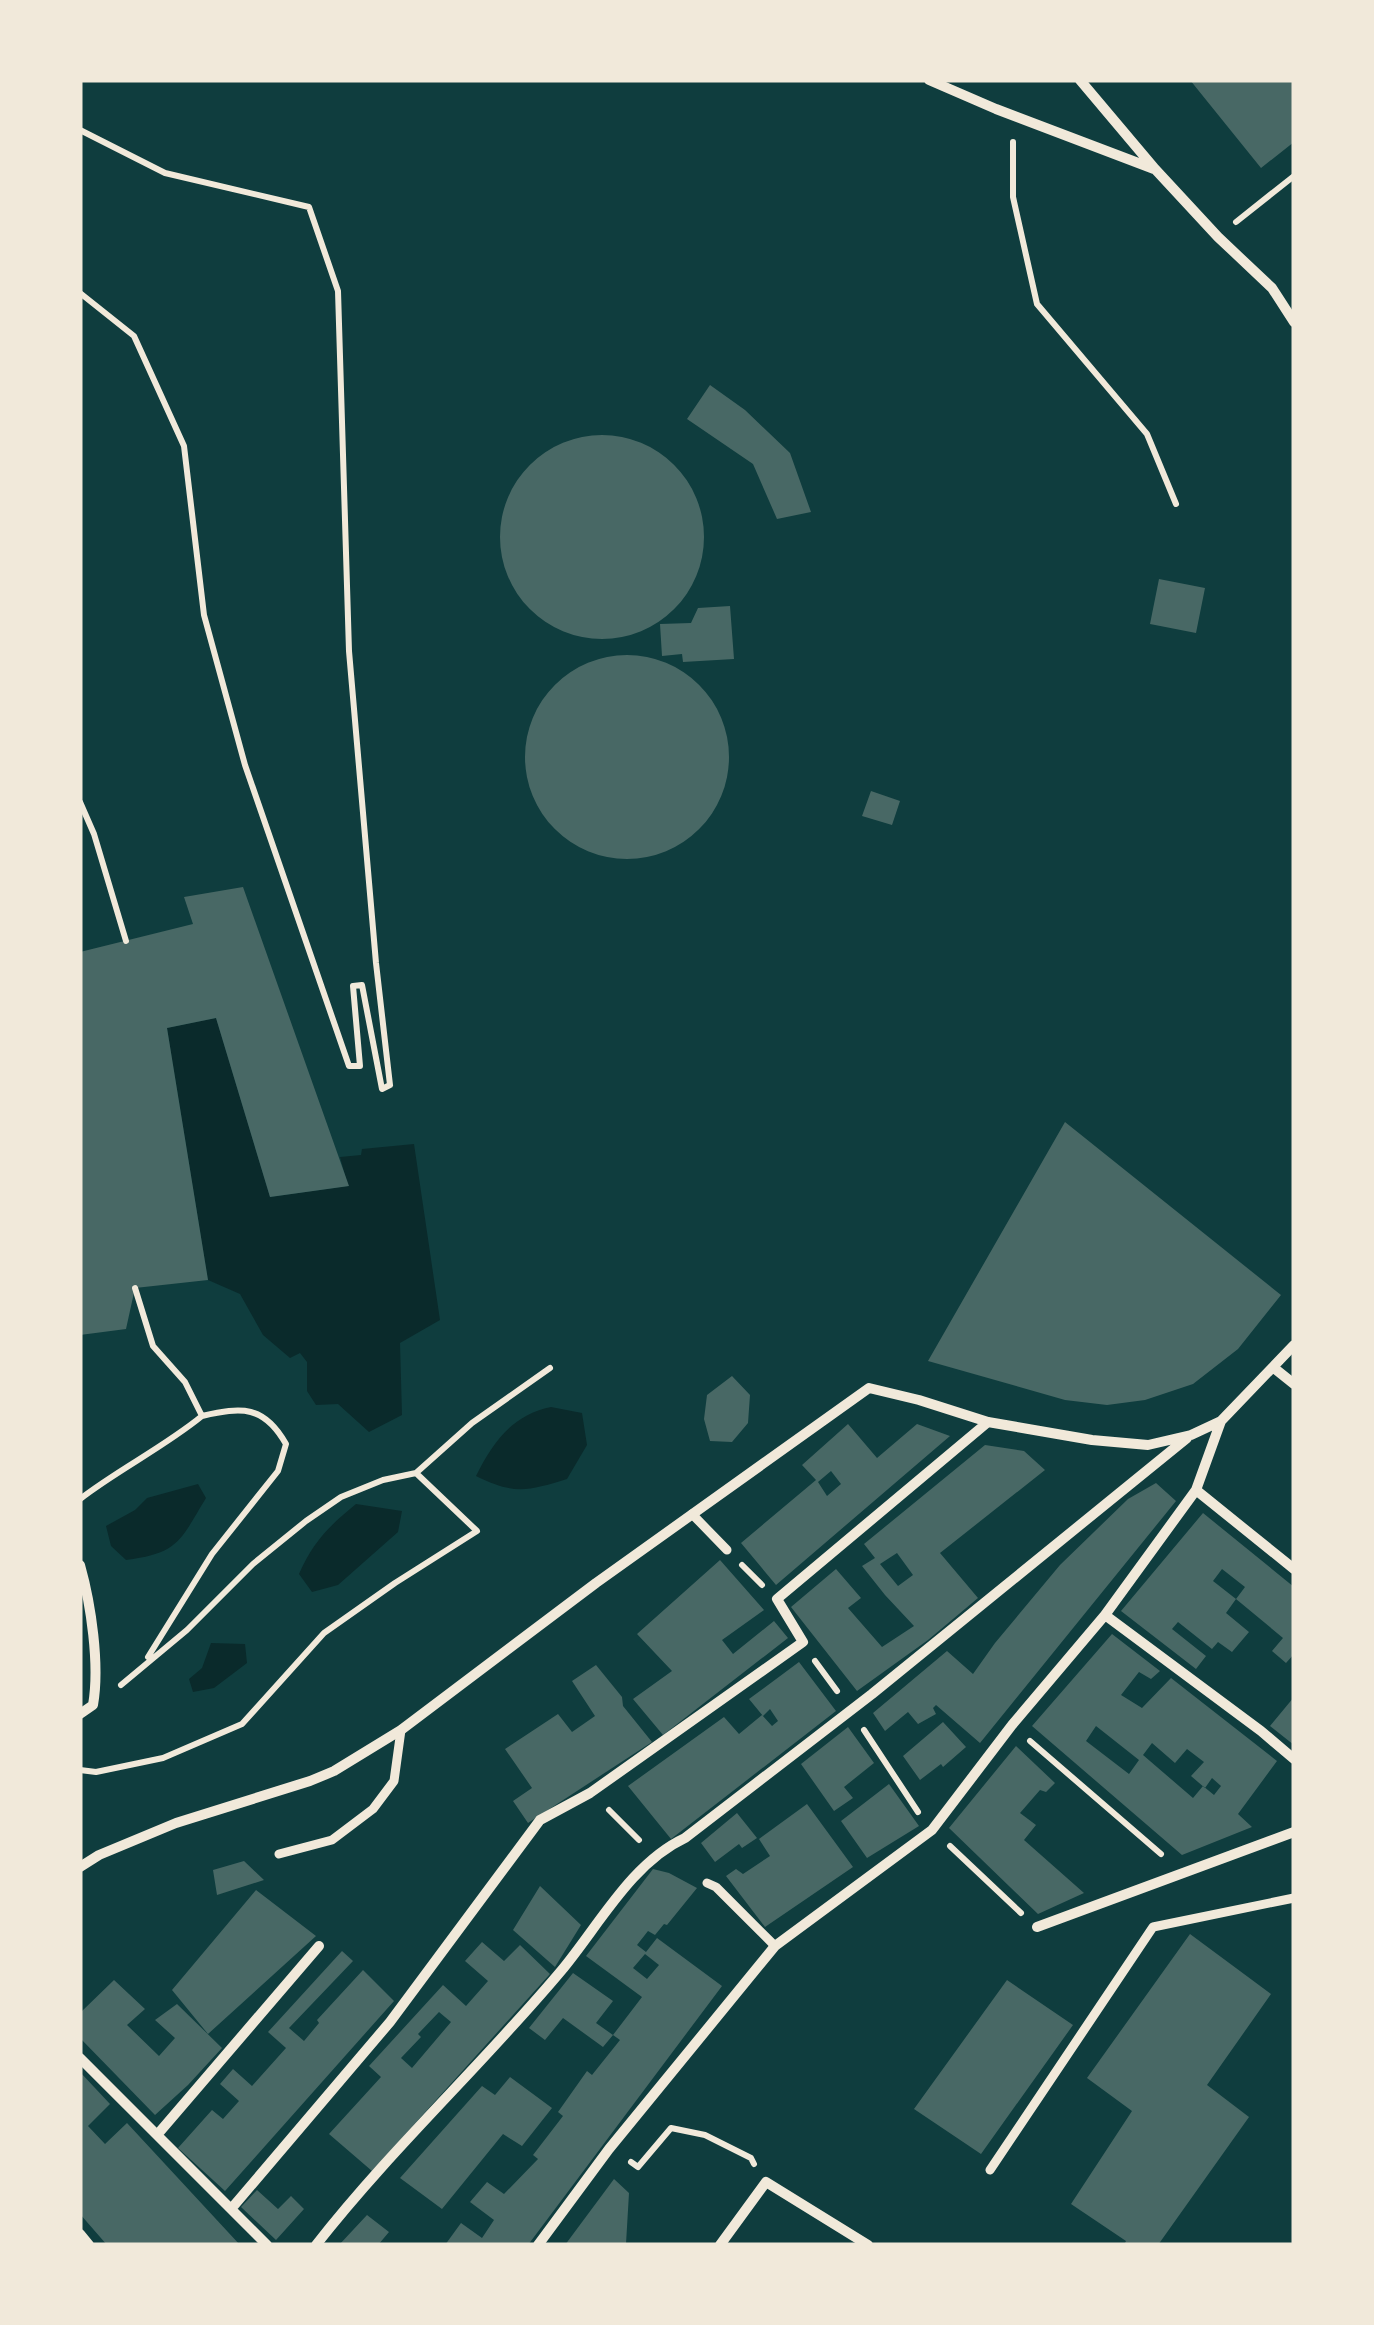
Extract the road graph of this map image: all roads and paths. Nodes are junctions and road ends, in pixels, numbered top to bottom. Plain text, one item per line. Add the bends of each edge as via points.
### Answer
1 (929, 80) edge
2 (1080, 80) edge
3 (1013, 116) junction
4 (80, 130) edge
5 (1155, 169) junction
6 (1294, 176) edge
7 (1218, 237) junction
8 (80, 293) edge
9 (1294, 322) edge
10 (1176, 504) dead end
11 (80, 802) edge
12 (126, 940) dead end
13 (135, 1288) dead end
14 (1294, 1345) edge
15 (550, 1368) dead end
16 (1274, 1368) junction
17 (1294, 1384) edge
18 (202, 1416) junction
19 (988, 1422) junction
20 (1222, 1422) junction
21 (1191, 1434) junction
22 (416, 1473) junction
23 (1196, 1490) junction
24 (80, 1500) edge
25 (692, 1514) junction
26 (727, 1550) joint
27 (80, 1565) edge
28 (1294, 1569) edge
29 (777, 1600) junction
30 (1105, 1615) junction
31 (802, 1642) junction
32 (145, 1662) junction
33 (93, 1706) junction
34 (850, 1710) junction
35 (80, 1714) edge
36 (1012, 1725) junction
37 (401, 1730) junction
38 (1294, 1758) edge
39 (80, 1770) edge
40 (590, 1792) junction
41 (932, 1830) junction
42 (1294, 1832) edge
43 (279, 1854) dead end
44 (655, 1855) junction
45 (80, 1866) edge
46 (1185, 1874) junction
47 (707, 1883) dead end
48 (1294, 1898) edge
49 (1037, 1927) joint
50 (319, 1946) dead end
51 (774, 1946) junction
52 (80, 2058) edge
53 (157, 2135) junction
54 (609, 2149) junction
55 (990, 2170) dead end
56 (766, 2182) junction
57 (231, 2209) junction
58 (80, 2234) edge
59 (89, 2245) edge
60 (267, 2245) edge
61 (316, 2245) edge
62 (538, 2245) edge
63 (720, 2245) edge
64 (868, 2245) edge

1 - 3 street
2 - 5 street
3 - 5 street
3 - 10 path via 1013,197 1037,304 1147,434
4 - 8 path via 165,172 309,206 338,291 349,652 390,1086 382,1088 362,985 353,986 360,1066 350,1066 244,764 204,616 184,446 134,336
5 - 7 street
6 - 7 path
7 - 9 street via 1272,288
11 - 12 path
13 - 18 path via 152,1346 185,1382
14 - 16 street
15 - 22 path
16 - 17 street
16 - 20 street
18 - 24 path
18 - 32 path via 256,1411 286,1444 278,1471 212,1554
19 - 21 street via 1148,1445
19 - 25 street via 870,1388
19 - 29 street
20 - 21 street
20 - 23 street
21 - 34 street
22 - 32 path via 340,1497
22 - 39 path via 477,1531 324,1633 242,1724 162,1758
23 - 28 street
23 - 30 street
25 - 26 street
25 - 37 street
26 - 29 path
27 - 33 street via 97,1684
29 - 31 street
30 - 36 street
30 - 38 street
31 - 34 path
31 - 40 street
32 - 33 path
33 - 35 street
34 - 41 path
34 - 44 street
36 - 41 street
36 - 46 path
37 - 43 street via 394,1781 373,1809 332,1840
37 - 45 street via 334,1771 176,1823
40 - 44 path
40 - 57 street via 540,1820 390,2022
41 - 49 path
41 - 51 street
42 - 46 street
44 - 61 street via 562,1970
46 - 49 street
47 - 51 street
48 - 55 street via 1152,1926
50 - 53 street
51 - 54 street
52 - 53 street
53 - 57 street
54 - 56 path via 638,2167 672,2128 750,2158
54 - 62 street
56 - 63 street
56 - 64 street
57 - 60 street
58 - 59 street

